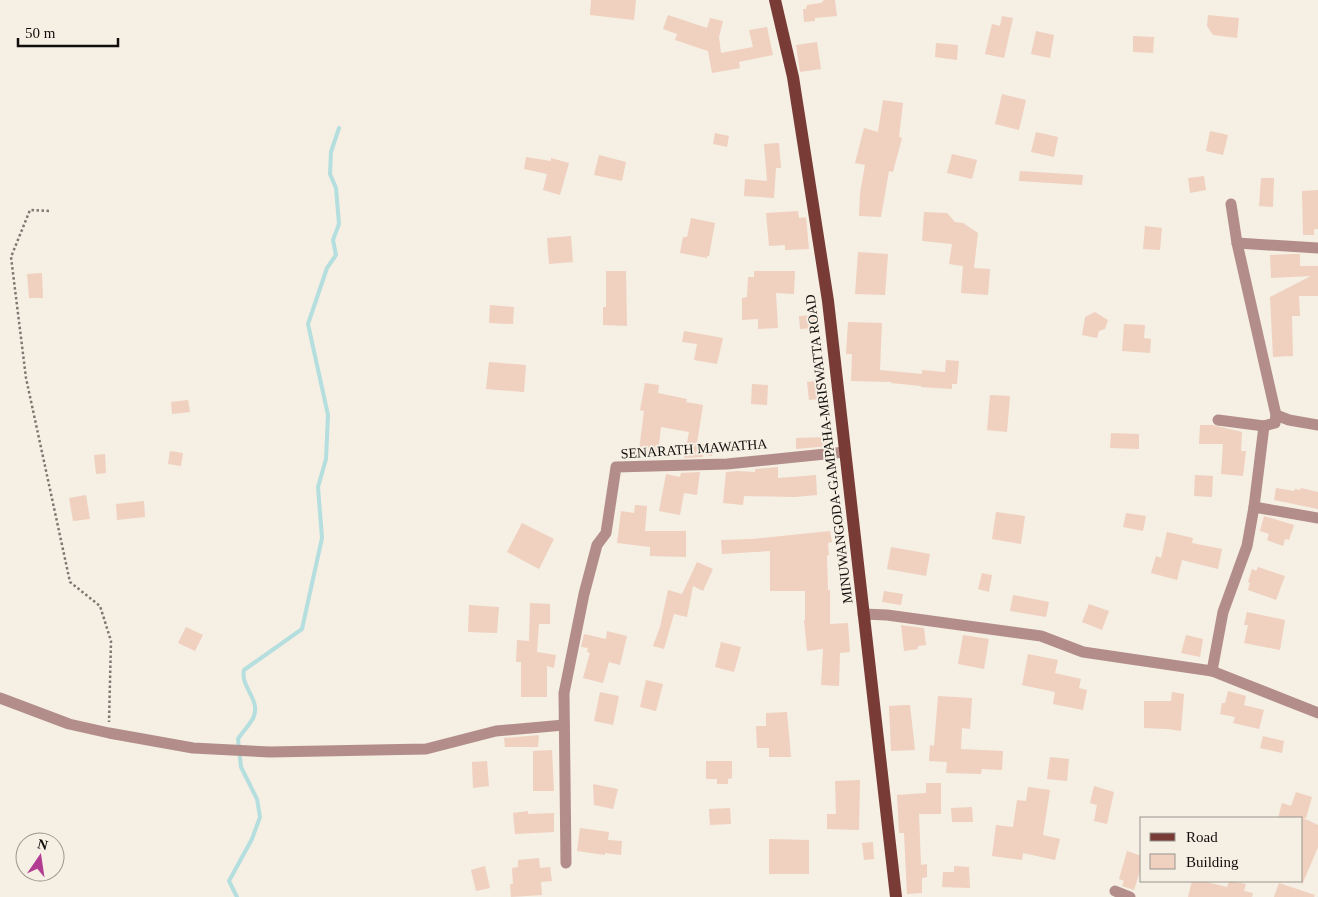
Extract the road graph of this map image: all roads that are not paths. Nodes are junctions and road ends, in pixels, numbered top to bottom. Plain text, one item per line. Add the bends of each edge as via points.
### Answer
1 (775, 0) edge
2 (1231, 204) dead end
3 (1237, 244) junction
4 (1318, 248) edge
5 (1276, 415) junction
6 (1218, 420) dead end
7 (1318, 425) edge
8 (1264, 426) junction
9 (845, 452) junction
10 (1254, 507) junction
11 (1318, 518) edge
12 (863, 614) junction
13 (1212, 672) junction
14 (0, 698) edge
15 (1318, 713) edge
16 (564, 725) junction
17 (566, 863) dead end
18 (1115, 891) dead end
19 (896, 897) edge
20 (1130, 897) edge

1 - 9 main road, MINUWANGODA-GAMPAHA-MRISWATTA ROAD via 793,77 828,301
2 - 3 street
3 - 4 street
3 - 5 street
5 - 7 street
5 - 8 street via 1275,424
6 - 8 street
8 - 10 street
9 - 12 main road, MINUWANGODA-GAMPAHA-MRISWATTA ROAD
9 - 16 street, SENARATH MAWATHA via 727,464 616,467 606,533 597,545 584,594 564,692
10 - 11 street
10 - 13 street via 1246,546 1223,612
12 - 13 street via 1041,636 1083,652
12 - 19 main road, MINUWANGODA-GAMPAHA-MRISWATTA ROAD
13 - 15 street
14 - 16 street via 69,724 109,734 193,748 270,752 426,749 496,731
16 - 17 street, SENARATH MAWATHA
18 - 20 street

